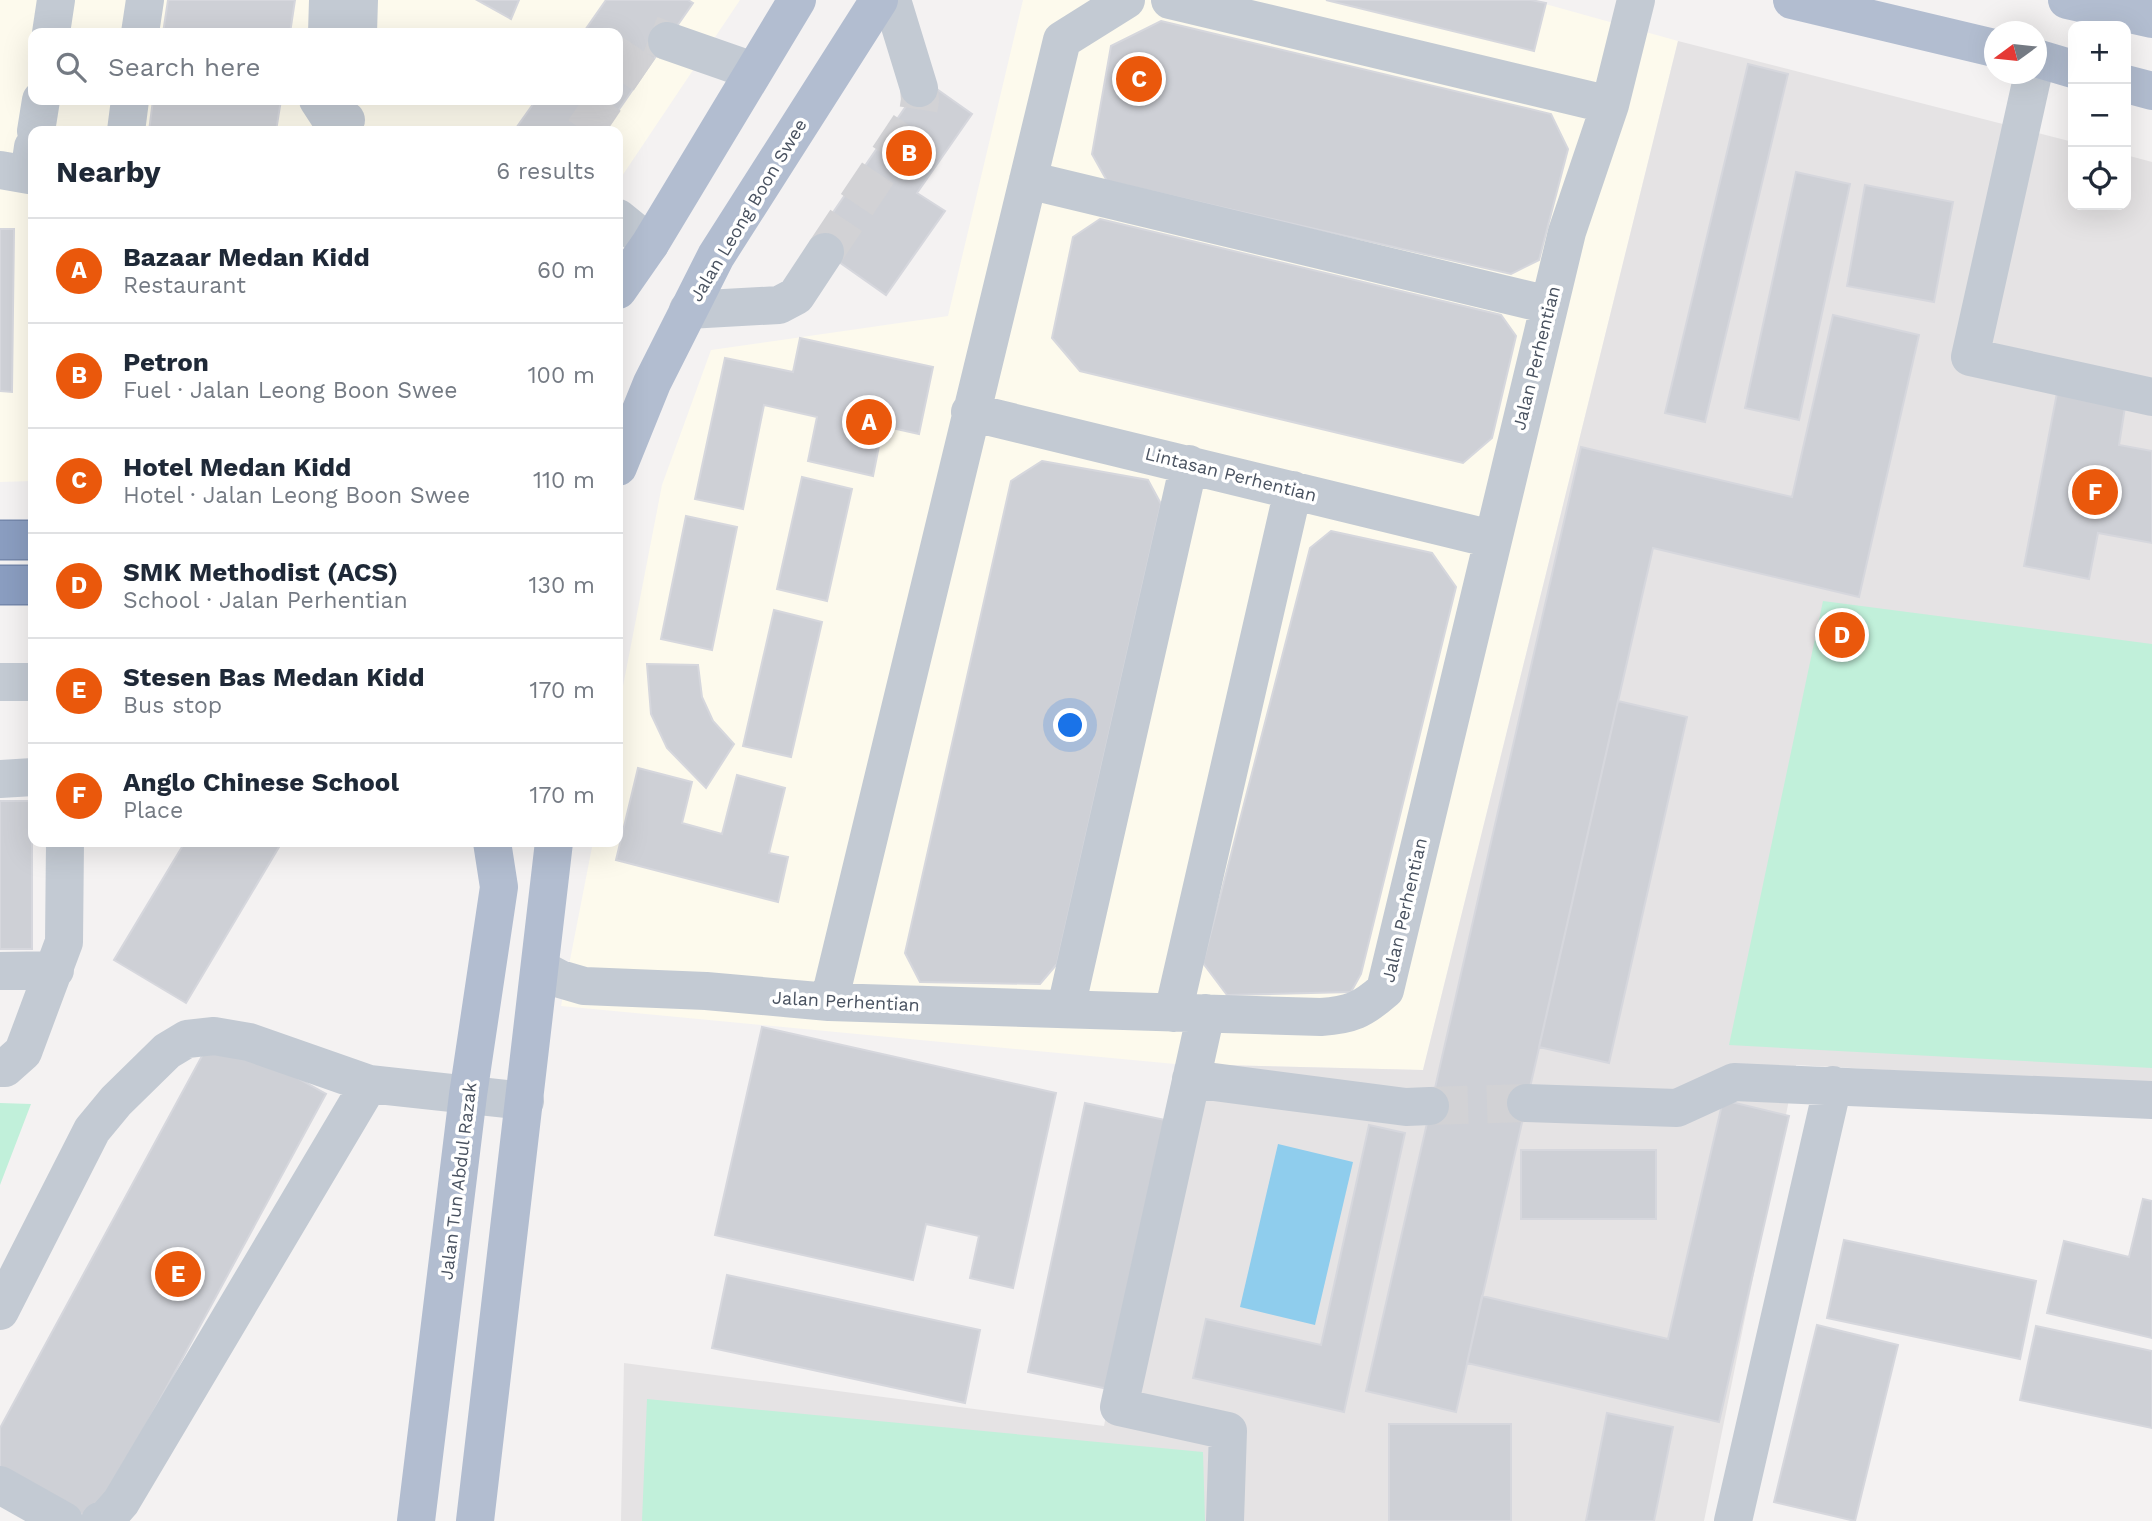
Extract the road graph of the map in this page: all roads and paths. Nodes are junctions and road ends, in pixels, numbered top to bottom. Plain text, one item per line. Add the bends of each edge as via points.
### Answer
1 (56, 0) edge
2 (145, 0) edge
3 (328, 0) edge
4 (359, 0) edge
5 (797, 0) edge
6 (879, 0) edge
7 (892, 0) edge
8 (1126, 0) edge
9 (1170, 0) edge
10 (1636, 0) edge
11 (1792, 0) edge
12 (2067, 0) edge
13 (2152, 19) edge
14 (52, 28) edge
15 (141, 28) edge
16 (327, 28) edge
17 (358, 28) edge
18 (667, 41) tunnel mouth
19 (1984, 46) edge
20 (2047, 62) edge
21 (2068, 68) edge
22 (753, 71) junction
23 (2032, 84) edge
24 (2131, 85) edge
25 (919, 88) tunnel mouth
26 (2152, 91) edge
27 (40, 105) edge
28 (130, 105) edge
29 (1610, 105) junction
30 (37, 126) edge
31 (127, 126) edge
32 (0, 170) edge
33 (28, 175) edge
34 (1028, 180) junction
35 (623, 222) edge
36 (650, 244) junction
37 (825, 252) tunnel mouth
38 (623, 283) edge
39 (1549, 305) junction
40 (688, 310) junction
41 (2152, 397) edge
42 (970, 412) junction
43 (623, 455) edge
44 (1189, 464) junction
45 (1293, 490) junction
46 (1492, 539) junction
47 (0, 540) edge
48 (28, 540) edge
49 (0, 585) edge
50 (28, 585) edge
51 (0, 682) edge
52 (28, 682) edge
53 (28, 777) edge
54 (0, 779) edge
55 (65, 847) edge
56 (493, 847) edge
57 (553, 847) edge
58 (541, 969) junction
59 (55, 970) junction
60 (0, 971) edge
61 (829, 1002) junction
62 (1066, 1008) junction
63 (1189, 1013) junction
64 (0, 1069) edge
65 (1191, 1079) junction
66 (369, 1084) junction
67 (1833, 1085) junction
68 (468, 1095) junction
69 (2152, 1100) edge
70 (525, 1101) junction
71 (1526, 1103) tunnel mouth
72 (1430, 1106) tunnel mouth
73 (0, 1311) edge
74 (0, 1485) edge
75 (64, 1521) edge
76 (100, 1521) edge
77 (416, 1521) edge
78 (475, 1521) edge
79 (1225, 1521) edge
80 (1733, 1521) edge

1 - 14 street
2 - 15 street
3 - 16 street
4 - 17 street
5 - 22 main road
6 - 40 main road, Jalan Leong Boon Swee via 716,256
7 - 25 street
8 - 34 street via 1062,40
9 - 29 street
10 - 29 street, Jalan Perhentian
11 - 19 main road
12 - 13 main road
18 - 22 street
20 - 21 main road
22 - 36 main road
23 - 41 street via 1970,357
24 - 26 main road
27 - 30 street
28 - 31 street
29 - 39 street, Jalan Perhentian via 1567,232
32 - 33 street
34 - 39 street
34 - 42 street
35 - 36 street
36 - 38 main road
37 - 40 street via 796,296 779,305
39 - 46 street, Jalan Perhentian
40 - 43 main road, Jalan Leong Boon Swee
42 - 44 street, Lintasan Perhentian
42 - 61 street
44 - 45 street, Lintasan Perhentian
44 - 62 street
45 - 46 street, Lintasan Perhentian
45 - 63 street
46 - 63 street, Jalan Perhentian via 1385,990 1366,1007 1344,1016
47 - 48 highway
49 - 50 highway
51 - 52 street
53 - 54 street
55 - 59 street via 64,942
56 - 68 main road, Jalan Tun Abdul Razak via 499,887
57 - 58 main road
58 - 61 street, Jalan Perhentian via 584,986
58 - 70 main road
59 - 60 street
59 - 64 street via 23,1052
61 - 62 street, Jalan Perhentian
62 - 63 street, Jalan Perhentian
63 - 65 street
65 - 72 street via 1406,1107
65 - 79 street via 1119,1407 1228,1431
66 - 68 street
66 - 73 street via 249,1042 214,1036 187,1038 158,1059 92,1130
66 - 76 street via 121,1502
67 - 69 street
67 - 71 street via 1734,1082 1677,1108
67 - 80 street
68 - 70 street
68 - 77 main road, Jalan Tun Abdul Razak
70 - 78 main road
74 - 75 street

